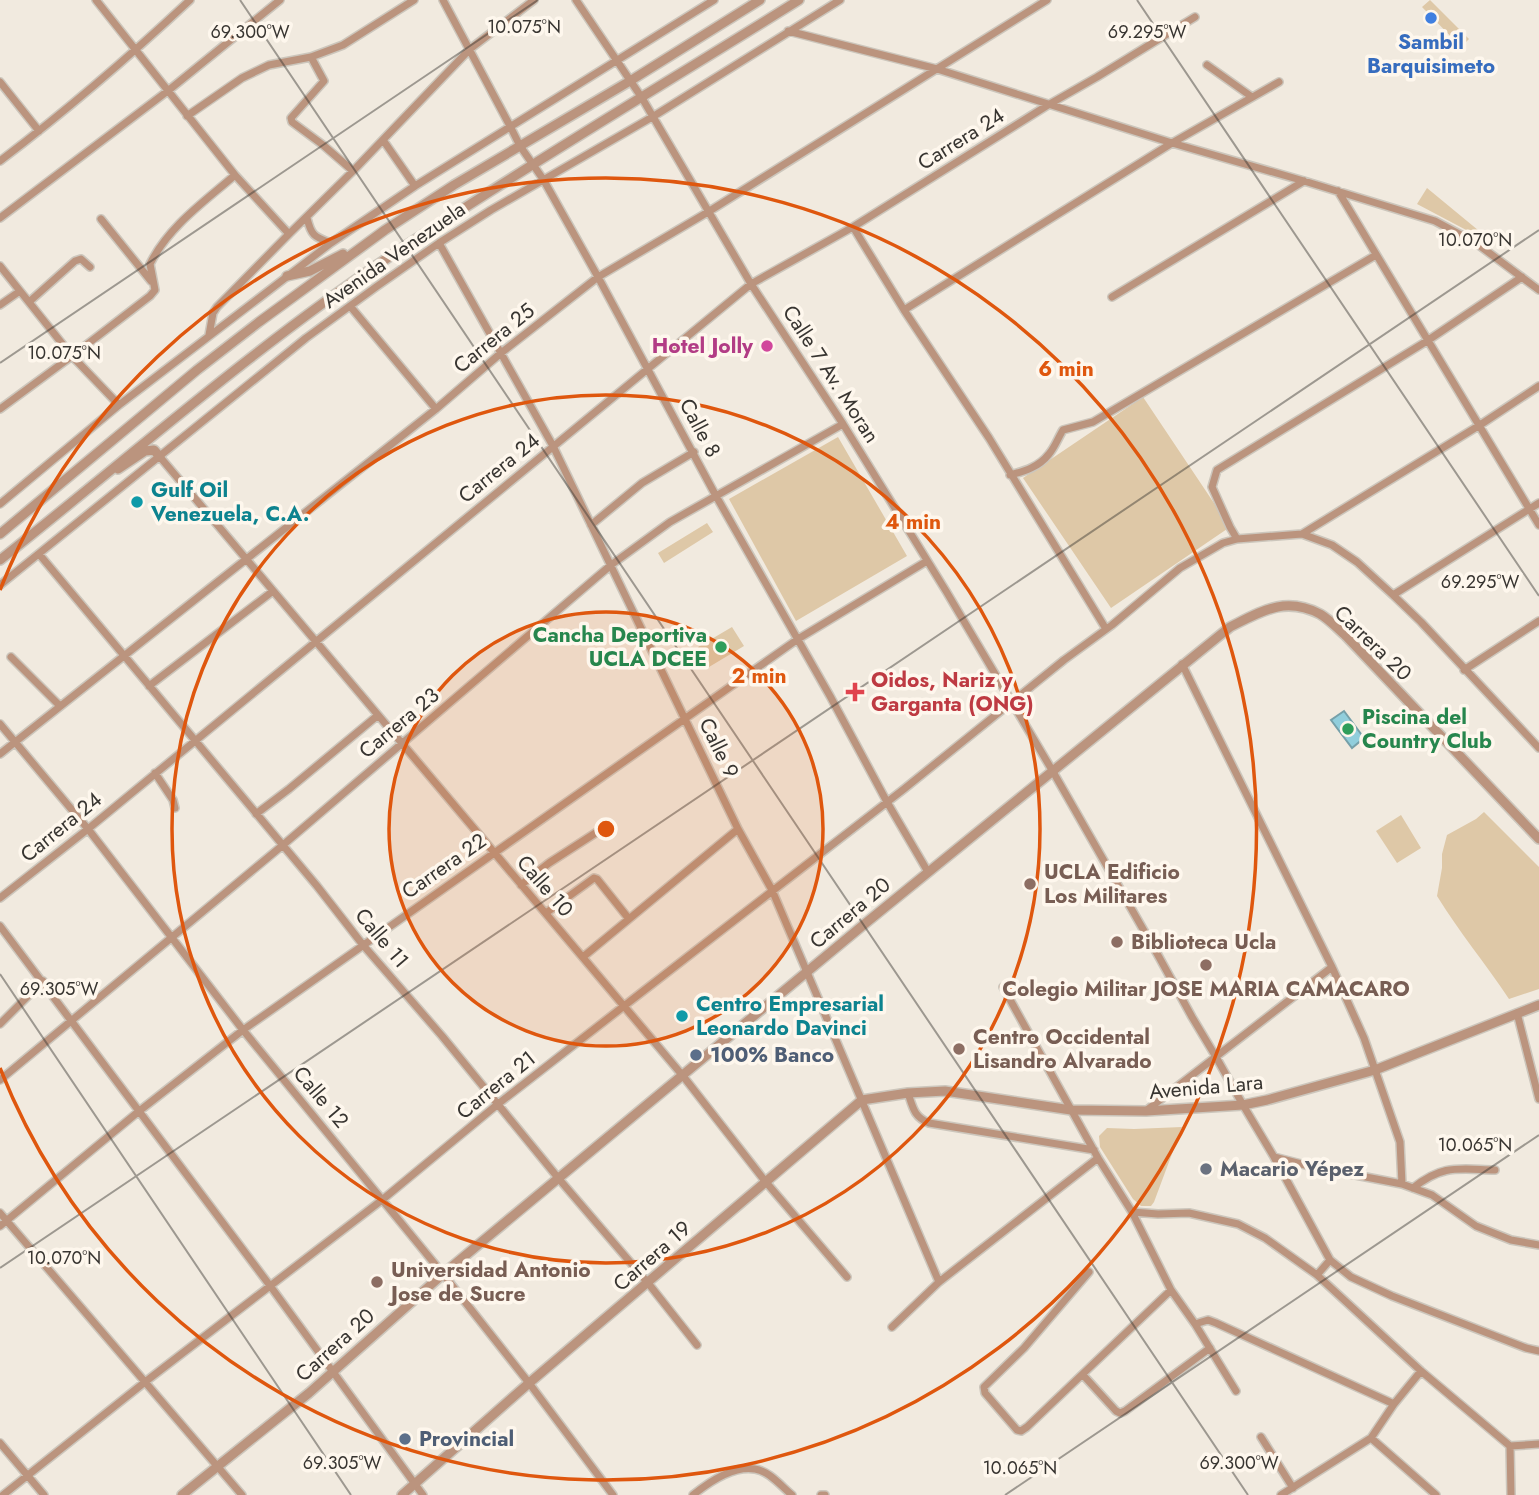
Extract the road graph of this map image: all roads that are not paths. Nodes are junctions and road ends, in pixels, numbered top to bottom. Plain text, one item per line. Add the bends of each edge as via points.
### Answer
1 (96, 0) edge
2 (190, 0) edge
3 (280, 0) edge
4 (414, 0) edge
5 (443, 0) edge
6 (534, 0) edge
7 (576, 0) edge
8 (714, 0) edge
9 (760, 0) edge
10 (799, 0) edge
11 (840, 0) edge
12 (1047, 0) edge
13 (1195, 17) dead end
14 (788, 31) junction
15 (470, 49) junction
16 (136, 50) junction
17 (311, 57) junction
18 (617, 61) junction
19 (1206, 65) dead end
20 (937, 69) junction
21 (630, 81) junction
22 (0, 82) edge
23 (1279, 82) dead end
24 (169, 90) junction
25 (1252, 97) junction
26 (642, 98) junction
27 (1048, 105) junction
28 (187, 116) junction
29 (653, 116) junction
30 (510, 126) junction
31 (39, 131) junction
32 (383, 140) junction
33 (1172, 143) junction
34 (520, 146) junction
35 (0, 161) edge
36 (533, 166) junction
37 (353, 171) junction
38 (235, 174) junction
39 (543, 180) junction
40 (1304, 181) junction
41 (415, 186) junction
42 (1338, 191) junction
43 (708, 212) junction
44 (0, 218) edge
45 (307, 218) junction
46 (101, 219) dead end
47 (853, 227) junction
48 (292, 232) junction
49 (331, 243) junction
50 (439, 243) junction
51 (361, 247) junction
52 (1376, 255) junction
53 (0, 266) edge
54 (90, 267) dead end
55 (287, 276) junction
56 (598, 277) junction
57 (1522, 277) junction
58 (154, 284) junction
59 (751, 284) junction
60 (1539, 290) edge
61 (20, 291) junction
62 (1112, 297) dead end
63 (29, 302) junction
64 (0, 305) edge
65 (350, 306) junction
66 (904, 310) junction
67 (208, 336) junction
68 (1427, 341) junction
69 (501, 353) junction
70 (72, 356) junction
71 (648, 368) junction
72 (1539, 386) edge
73 (119, 405) junction
74 (0, 409) edge
75 (436, 409) junction
76 (844, 424) junction
77 (1480, 425) junction
78 (553, 446) junction
79 (694, 452) junction
80 (160, 457) junction
81 (106, 472) junction
82 (1010, 475) junction
83 (716, 496) junction
84 (1539, 503) edge
85 (0, 504) edge
86 (1529, 509) junction
87 (592, 525) junction
88 (1539, 525) edge
89 (0, 534) edge
90 (1302, 534) junction
91 (1237, 539) junction
92 (39, 554) junction
93 (247, 559) junction
94 (0, 560) edge
95 (927, 561) junction
96 (611, 565) junction
97 (0, 585) edge
98 (273, 591) junction
99 (1393, 595) junction
100 (1539, 621) edge
101 (1106, 629) junction
102 (798, 639) junction
103 (314, 642) junction
104 (124, 655) junction
105 (11, 657) dead end
106 (1182, 664) junction
107 (1464, 670) junction
108 (149, 686) junction
109 (1012, 703) junction
110 (60, 706) junction
111 (377, 716) junction
112 (685, 719) junction
113 (0, 724) edge
114 (194, 741) junction
115 (14, 743) junction
116 (1537, 743) edge
117 (402, 744) junction
118 (0, 754) edge
119 (1052, 770) junction
120 (155, 773) junction
121 (887, 802) junction
122 (175, 808) dead end
123 (256, 814) junction
124 (88, 829) junction
125 (738, 829) junction
126 (597, 832) dead end
127 (1539, 839) edge
128 (283, 845) junction
129 (493, 853) junction
130 (928, 872) junction
131 (521, 885) junction
132 (772, 890) junction
133 (0, 898) edge
134 (546, 913) junction
135 (629, 919) junction
136 (0, 926) edge
137 (171, 936) junction
138 (363, 945) junction
139 (583, 957) junction
140 (1332, 967) junction
141 (807, 972) junction
142 (43, 981) junction
143 (1003, 988) dead end
144 (1539, 1005) edge
145 (624, 1006) junction
146 (1517, 1013) junction
147 (71, 1022) junction
148 (0, 1024) edge
149 (243, 1030) junction
150 (1216, 1057) junction
151 (1375, 1070) junction
152 (683, 1076) junction
153 (0, 1080) edge
154 (908, 1093) junction
155 (1539, 1099) edge
156 (862, 1100) junction
157 (498, 1104) junction
158 (1243, 1105) junction
159 (1071, 1110) junction
160 (1146, 1111) junction
161 (138, 1112) junction
162 (1094, 1150) junction
163 (1274, 1157) junction
164 (1098, 1158) junction
165 (1495, 1170) dead end
166 (559, 1179) junction
167 (765, 1181) junction
168 (1402, 1184) junction
169 (1413, 1188) junction
170 (382, 1200) junction
171 (1132, 1212) junction
172 (0, 1213) edge
173 (3, 1223) edge
174 (1539, 1245) edge
175 (1330, 1260) junction
176 (1090, 1272) dead end
177 (443, 1274) junction
178 (1317, 1275) junction
179 (847, 1277) dead end
180 (939, 1282) junction
181 (648, 1283) junction
182 (271, 1287) junction
183 (1171, 1290) junction
184 (1195, 1324) junction
185 (892, 1327) dead end
186 (697, 1345) dead end
187 (1210, 1348) junction
188 (1539, 1351) edge
189 (1421, 1371) junction
190 (332, 1372) junction
191 (1083, 1375) junction
192 (145, 1382) junction
193 (529, 1382) junction
194 (1236, 1391) dead end
195 (1394, 1404) junction
196 (1261, 1437) dead end
197 (1371, 1438) junction
198 (0, 1443) edge
199 (1539, 1444) edge
200 (1510, 1446) junction
201 (217, 1465) junction
202 (28, 1475) junction
203 (415, 1484) junction
204 (1293, 1488) junction
205 (1432, 1494) edge
206 (3, 1495) edge
207 (44, 1495) edge
208 (182, 1495) edge
209 (242, 1495) edge
210 (402, 1495) edge
211 (423, 1495) edge
212 (613, 1495) edge
213 (693, 1495) edge
214 (792, 1495) edge
215 (1281, 1495) edge
216 (1511, 1495) edge

1 - 16 street
2 - 16 street
3 - 24 street
4 - 17 street via 343,45
5 - 15 street, Calle 8
6 - 15 street
7 - 18 street, Calle 7 Av. Moran
8 - 18 street, Avenida Venezuela
9 - 21 street, Avenida Venezuela
10 - 26 street, Avenida Venezuela
11 - 14 street, Avenida Venezuela
12 - 20 street, Carrera 25
13 - 27 street, Carrera 24
14 - 20 street
14 - 29 street, Avenida Venezuela
15 - 30 street, Calle 8
15 - 32 street
16 - 24 street
16 - 31 street
17 - 28 street via 259,69
17 - 37 street via 324,81 292,122
18 - 21 street, Calle 7 Av. Moran
18 - 30 street, Avenida Venezuela
19 - 25 street
20 - 27 street
20 - 43 street, Carrera 25
21 - 26 street, Calle 7 Av. Moran
21 - 34 street, Avenida Venezuela
22 - 31 street
23 - 25 street
24 - 28 street
24 - 44 street
25 - 33 street
26 - 29 street, Calle 7 Av. Moran
26 - 36 street, Avenida Venezuela
27 - 33 street
27 - 47 street, Carrera 24
28 - 38 street
29 - 39 street, Avenida Venezuela
29 - 43 street, Calle 7 Av. Moran
30 - 34 street, Calle 8
30 - 41 street, Avenida Venezuela
31 - 35 street
32 - 37 street
32 - 41 street
33 - 40 street
33 - 66 street
34 - 36 street, Calle 8
34 - 51 street, Avenida Venezuela
36 - 39 street, Calle 8
36 - 81 street, Avenida Venezuela via 391,256 283,333
37 - 45 street
38 - 48 street
38 - 58 street via 167,236 150,264
39 - 50 street, Avenida Venezuela
39 - 56 street, Calle 8
40 - 42 street
40 - 62 street
41 - 49 street, Avenida Venezuela
42 - 52 street
42 - 57 street via 1435,221 1476,243
43 - 56 street, Carrera 25
43 - 59 street, Calle 7 Av. Moran
45 - 48 street
45 - 49 street via 315,236
46 - 58 street
47 - 59 street, Carrera 24
47 - 66 street
48 - 67 street via 217,307
49 - 55 street, Avenida Venezuela
50 - 65 street, Avenida Venezuela
50 - 69 street, Calle 9
51 - 55 street via 310,271
51 - 89 street, Avenida Venezuela via 134,420
52 - 68 street
52 - 82 street via 1093,422 1063,430 1040,463
53 - 61 street
54 - 63 street via 81,259 75,261
55 - 67 street, Avenida Venezuela
56 - 69 street, Carrera 25
56 - 71 street, Calle 8
57 - 60 street
57 - 68 street
58 - 70 street via 150,296
59 - 71 street, Carrera 24
59 - 76 street, Calle 7 Av. Moran
61 - 63 street
61 - 64 street
63 - 70 street
65 - 75 street
65 - 80 street, Avenida Venezuela
66 - 82 street
67 - 73 street, Avenida Venezuela
68 - 77 street
68 - 91 street via 1217,471 1212,488
69 - 75 street, Carrera 25
69 - 78 street, Calle 9
70 - 73 street
70 - 74 street
71 - 78 street, Carrera 24
71 - 79 street, Calle 8
72 - 77 street
73 - 85 street, Avenida Venezuela
75 - 93 street, Carrera 25
76 - 83 street, Carrera 23
76 - 95 street, Calle 7 Av. Moran
77 - 86 street
77 - 90 street
78 - 87 street, Calle 9
78 - 103 street, Carrera 24
79 - 83 street, Calle 8
79 - 87 street via 642,483
80 - 81 street via 154,450 145,451
80 - 92 street, Avenida Venezuela
80 - 93 street, Calle 10
81 - 94 street, Avenida Venezuela
82 - 101 street
83 - 96 street, Carrera 23 via 670,522
83 - 102 street, Calle 8
84 - 86 street
86 - 88 street
86 - 99 street
87 - 96 street, Calle 9
90 - 91 street, Carrera 21
90 - 99 street via 1332,545
91 - 101 street, Carrera 21 via 1180,568
92 - 97 street, Avenida Venezuela
92 - 104 street, Calle 11
93 - 98 street, Calle 10
93 - 104 street, Carrera 25
95 - 102 street, Carrera 22
95 - 109 street, Calle 7 Av. Moran
96 - 112 street, Calle 9
96 - 117 street, Carrera 23
98 - 103 street, Calle 10
98 - 108 street
99 - 107 street
100 - 107 street
101 - 109 street, Carrera 21
102 - 112 street, Carrera 22
102 - 121 street, Calle 8
103 - 111 street, Calle 10
103 - 114 street, Carrera 24
104 - 108 street, Calle 11
104 - 110 street, Carrera 25
105 - 110 street
106 - 119 street, Carrera 20
106 - 127 street, Carrera 20 via 1230,627 1262,611 1290,604 1321,615
106 - 140 street
107 - 116 street
108 - 114 street, Calle 11
109 - 119 street, Calle 7 Av. Moran
109 - 121 street, Carrera 21
110 - 115 street, Carrera 25
111 - 117 street, Calle 10
111 - 123 street
112 - 125 street, Calle 9
112 - 129 street, Carrera 22
113 - 115 street, Calle 12
114 - 120 street, Carrera 24
114 - 123 street, Calle 11
115 - 118 street, Carrera 25
115 - 124 street, Calle 12
117 - 128 street, Carrera 23
117 - 129 street, Calle 10
119 - 130 street, Carrera 20
119 - 150 street, Calle 7 Av. Moran
120 - 122 street
120 - 124 street, Carrera 24
121 - 130 street, Calle 8
121 - 132 street, Carrera 21
123 - 128 street, Calle 11
124 - 133 street, Carrera 24
124 - 137 street, Calle 12
125 - 132 street, Calle 9
125 - 135 street
126 - 131 street
128 - 137 street, Carrera 23
128 - 138 street, Calle 11
129 - 131 street, Calle 10
129 - 138 street, Carrera 22
130 - 141 street, Carrera 20
131 - 134 street, Calle 10
132 - 141 street, Calle 9
132 - 145 street, Carrera 21
134 - 135 street via 597,878
134 - 139 street, Calle 10
135 - 139 street
136 - 142 street
137 - 147 street, Carrera 23
137 - 149 street, Calle 12
138 - 149 street, Carrera 22
138 - 157 street, Calle 11
139 - 145 street, Calle 10
140 - 150 street
140 - 151 street
141 - 152 street, Carrera 20
141 - 156 street, Calle 9
142 - 147 street
142 - 148 street
143 - 159 street
144 - 146 street, Avenida Lara
145 - 152 street, Calle 10
145 - 157 street, Carrera 21
146 - 151 street, Avenida Lara
146 - 155 street
147 - 153 street, Carrera 23
147 - 161 street
149 - 161 street, Carrera 22
149 - 170 street, Calle 12
150 - 158 street, Calle 7 Av. Moran
150 - 160 street
151 - 158 street, Avenida Lara
151 - 168 street via 1400,1142
152 - 166 street, Carrera 20
152 - 167 street, Calle 10
154 - 156 street, Avenida Lara
154 - 159 street, Avenida Lara via 945,1091
154 - 162 street via 915,1113 929,1123
156 - 167 street, Carrera 19
156 - 180 street, Calle 9
157 - 166 street, Calle 11
157 - 170 street, Carrera 21
158 - 160 street, Avenida Lara
158 - 163 street, Calle 7 Av. Moran
159 - 160 street, Avenida Lara
159 - 162 street
161 - 173 street, Carrera 22
161 - 182 street
162 - 164 street
163 - 168 street
163 - 175 street, Calle 7 Av. Moran
164 - 171 street
164 - 180 street
165 - 169 street via 1437,1172
166 - 177 street, Carrera 20
166 - 181 street, Calle 11
167 - 179 street, Calle 10
167 - 181 street, Carrera 19
168 - 169 street
169 - 174 street via 1432,1195 1476,1226
170 - 177 street, Calle 12
170 - 182 street, Carrera 21
171 - 178 street via 1189,1213 1238,1224
171 - 183 street
172 - 173 street
173 - 192 street
175 - 178 street
175 - 188 street via 1351,1277 1392,1296
176 - 191 street via 984,1387 1021,1431
177 - 190 street, Carrera 20
177 - 193 street, Calle 12
178 - 189 street
180 - 185 street
181 - 186 street, Calle 11
181 - 193 street, Carrera 19
182 - 190 street
182 - 192 street, Carrera 21
183 - 184 street
183 - 191 street
184 - 187 street
184 - 195 street via 1209,1320
187 - 191 street via 1120,1413
187 - 194 street
189 - 195 street
189 - 200 street
190 - 201 street, Carrera 20
190 - 203 street
192 - 201 street
192 - 202 street, Carrera 21
193 - 203 street, Carrera 19
193 - 212 street, Calle 12
195 - 197 street
196 - 204 street
197 - 204 street
197 - 205 street
198 - 202 street
199 - 200 street
200 - 216 street
201 - 208 street, Carrera 20
201 - 209 street
202 - 206 street, Carrera 21
202 - 207 street
203 - 210 street, Carrera 19
203 - 211 street
204 - 215 street
213 - 214 street via 729,1473 755,1469

